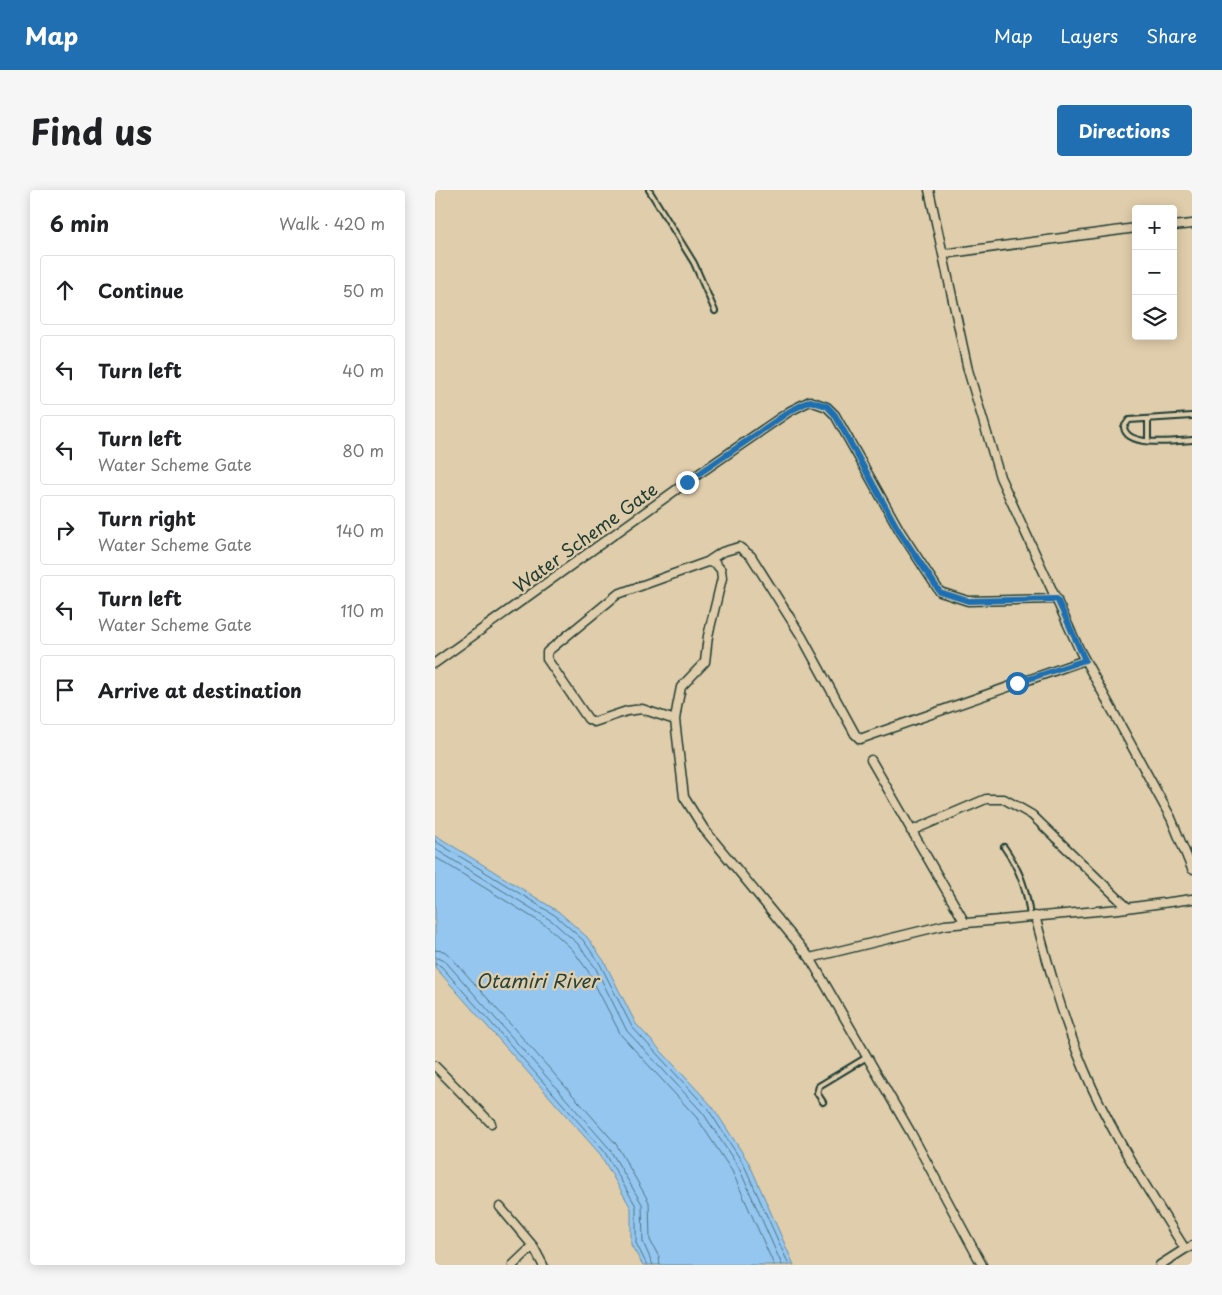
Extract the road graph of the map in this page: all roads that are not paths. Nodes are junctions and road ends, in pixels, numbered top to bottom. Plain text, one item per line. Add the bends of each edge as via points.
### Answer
1 (649, 190) edge
2 (929, 190) edge
3 (1192, 224) edge
4 (1177, 226) edge
5 (1132, 229) edge
6 (943, 254) junction
7 (715, 311) dead end
8 (1192, 416) edge
9 (1148, 420) junction
10 (1192, 440) edge
11 (1148, 441) junction
12 (707, 562) junction
13 (1057, 599) junction
14 (1085, 660) junction
15 (435, 663) edge
16 (675, 720) junction
17 (871, 760) dead end
18 (911, 831) junction
19 (1004, 847) dead end
20 (1192, 869) edge
21 (1192, 899) edge
22 (1128, 908) junction
23 (1032, 917) junction
24 (965, 923) junction
25 (810, 958) junction
26 (867, 1057) junction
27 (435, 1066) edge
28 (823, 1102) dead end
29 (491, 1123) dead end
30 (501, 1207) dead end
31 (533, 1246) junction
32 (1188, 1247) edge
33 (513, 1265) edge
34 (543, 1265) edge
35 (982, 1265) edge
36 (1160, 1265) edge

1 - 7 lane via 694,263
2 - 6 street
3 - 4 street
5 - 6 street
6 - 13 street via 969,370 1000,477
8 - 9 lane
9 - 11 lane
9 - 11 lane via 1129,420 1124,427 1124,432 1130,437
10 - 11 lane
12 - 14 street via 731,548 739,547 751,556 855,734 861,739
12 - 16 street via 721,570 722,578 707,653 705,662 681,687
12 - 16 street via 617,594 547,652 547,659 588,719 594,722 642,709
13 - 14 street
13 - 15 street, Water Scheme Gate via 968,601 940,592 899,531 835,415 827,406 810,401 790,411 687,482
14 - 20 street via 1171,818
16 - 25 street via 684,797 689,808
17 - 18 street
18 - 22 street via 986,799 1004,799 1032,815
18 - 24 street
19 - 23 lane via 1022,878
21 - 22 street
22 - 23 street
23 - 24 street
23 - 32 street via 1084,1070 1105,1113
24 - 25 street
25 - 26 street
26 - 28 lane via 819,1086 817,1093
26 - 35 street
27 - 29 street
30 - 31 street
31 - 33 street
31 - 34 street
32 - 36 street

